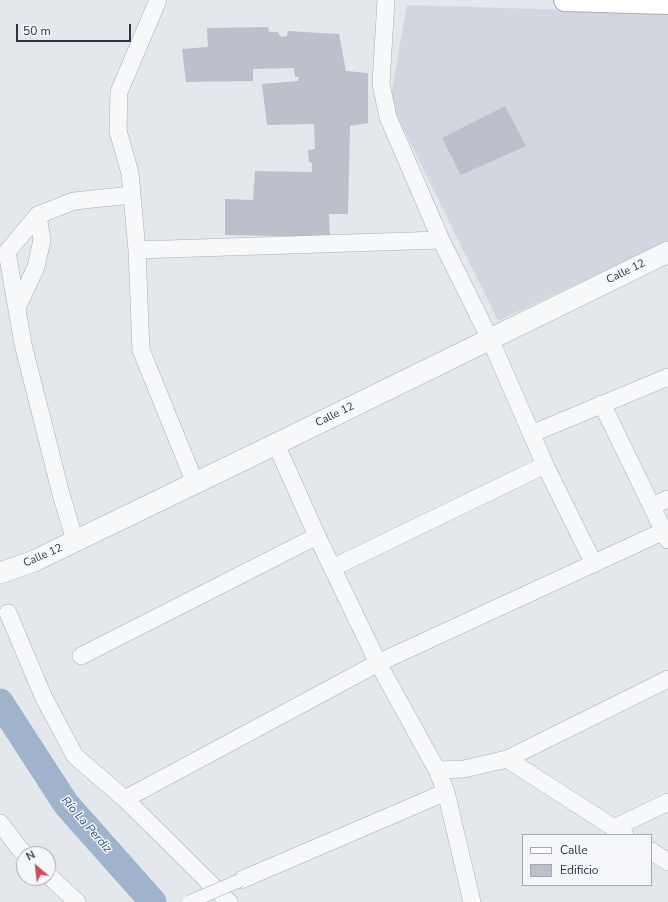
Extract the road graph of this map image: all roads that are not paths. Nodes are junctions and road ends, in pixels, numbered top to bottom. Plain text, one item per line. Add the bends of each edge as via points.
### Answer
1 (158, 0) edge
2 (386, 0) edge
3 (566, 0) edge
4 (668, 3) edge
5 (132, 195) junction
6 (38, 215) junction
7 (441, 240) junction
8 (137, 250) junction
9 (668, 252) edge
10 (17, 308) junction
11 (490, 339) junction
12 (668, 377) edge
13 (602, 404) junction
14 (531, 434) junction
15 (276, 444) junction
16 (545, 465) junction
17 (195, 483) junction
18 (668, 498) edge
19 (652, 506) junction
20 (317, 536) junction
21 (666, 536) edge
22 (75, 541) junction
23 (594, 564) junction
24 (332, 568) junction
25 (0, 573) edge
26 (8, 613) dead end
27 (82, 656) dead end
28 (378, 663) junction
29 (668, 679) edge
30 (507, 759) junction
31 (437, 770) junction
32 (446, 792) junction
33 (125, 799) junction
34 (668, 802) edge
35 (0, 823) edge
36 (620, 832) edge
37 (17, 846) edge
38 (652, 852) edge
39 (668, 862) edge
40 (241, 880) joint
41 (56, 882) edge
42 (77, 902) edge
43 (189, 902) edge
44 (230, 902) edge
45 (472, 902) edge

1 - 5 street via 119,92 118,131 130,173
2 - 7 street via 381,84 388,117
3 - 4 main road
5 - 6 street via 74,201
5 - 8 street
6 - 10 street via 42,240 36,267
6 - 10 street via 7,252
7 - 8 street
7 - 11 street
8 - 17 street via 141,350
9 - 11 street, Calle 12
10 - 22 street via 23,344
11 - 14 street
11 - 15 street, Calle 12
12 - 13 street
13 - 14 street
13 - 19 street
14 - 16 street
15 - 17 street, Calle 12
15 - 20 street
16 - 23 street
16 - 24 street
17 - 22 street, Calle 12
18 - 19 street
19 - 21 street
20 - 24 street
20 - 27 street
21 - 23 street
22 - 25 street, Calle 12 via 34,561
23 - 28 street
24 - 28 street
26 - 33 street via 44,698 75,756
28 - 31 street
28 - 33 street
29 - 30 street
30 - 31 street via 464,769
30 - 36 street
31 - 32 street
32 - 40 street
32 - 45 street
33 - 44 street
34 - 36 street
35 - 37 street
38 - 39 street
40 - 43 street, bridge
41 - 42 street

